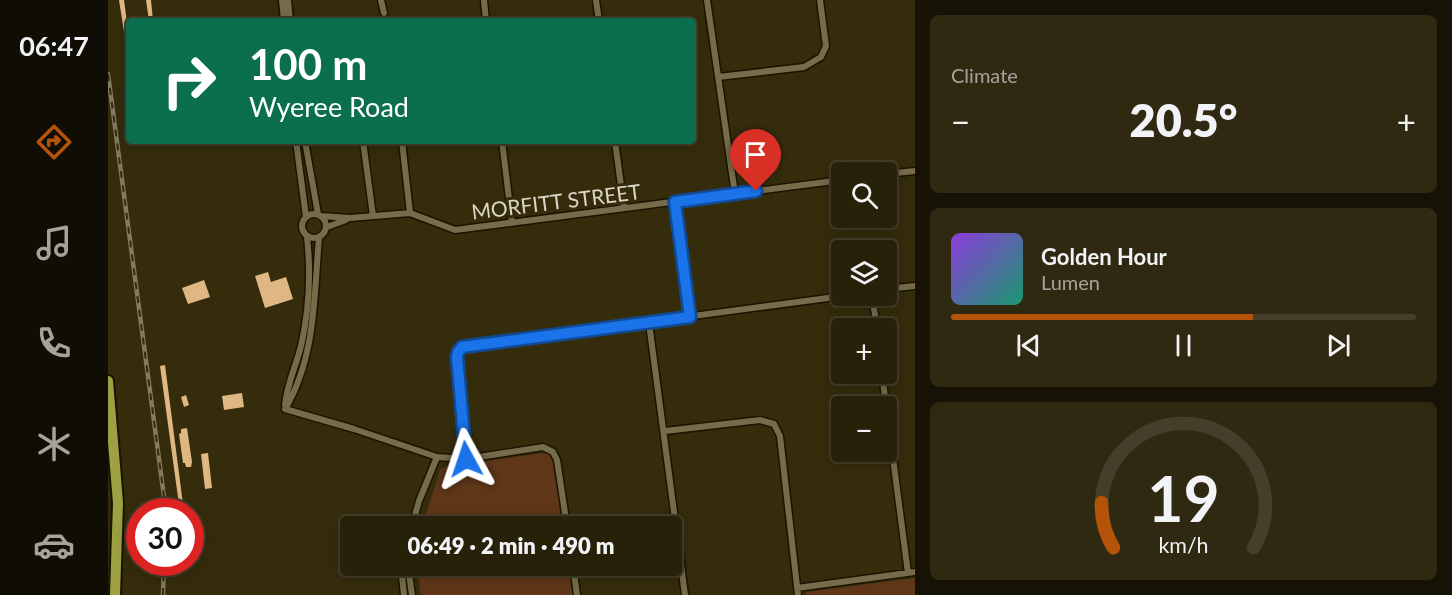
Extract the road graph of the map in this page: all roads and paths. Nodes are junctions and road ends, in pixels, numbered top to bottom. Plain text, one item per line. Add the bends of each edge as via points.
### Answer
1 (282, 0) edge
2 (288, 0) edge
3 (381, 0) edge
4 (484, 0) edge
5 (596, 0) edge
6 (707, 0) edge
7 (820, 0) edge
8 (384, 14) dead end
9 (284, 18) edge
10 (290, 18) edge
11 (486, 18) edge
12 (599, 18) edge
13 (718, 77) junction
14 (296, 144) edge
15 (306, 144) edge
16 (363, 144) edge
17 (402, 144) edge
18 (502, 144) edge
19 (615, 144) edge
20 (915, 171) edge
21 (897, 173) edge
22 (831, 181) edge
23 (735, 194) junction
24 (675, 202) junction
25 (624, 208) junction
26 (410, 213) junction
27 (320, 215) junction
28 (373, 216) junction
29 (306, 217) junction
30 (350, 218) junction
31 (512, 223) junction
32 (327, 227) junction
33 (307, 237) junction
34 (319, 237) junction
35 (915, 286) edge
36 (897, 288) edge
37 (831, 298) edge
38 (310, 304) junction
39 (690, 317) junction
40 (650, 323) junction
41 (108, 381) edge
42 (883, 384) edge
43 (665, 431) junction
44 (437, 457) junction
45 (466, 459) junction
46 (415, 516) edge
47 (565, 516) edge
48 (911, 573) edge
49 (402, 576) edge
50 (409, 576) edge
51 (574, 576) edge
52 (798, 591) edge
53 (115, 595) edge
54 (404, 595) edge
55 (412, 595) edge
56 (577, 595) edge
57 (685, 595) edge

1 - 9 street
2 - 10 street
3 - 8 street
4 - 11 street
5 - 12 street
6 - 13 street
7 - 13 street via 826,46 821,57 804,67
13 - 23 street
14 - 29 street
15 - 27 street
16 - 28 street
17 - 26 street
18 - 31 street
19 - 25 street
20 - 21 street
22 - 23 street, MORFITT STREET
23 - 24 street, MORFITT STREET
24 - 25 street, MORFITT STREET
24 - 39 street
25 - 31 street, MORFITT STREET
26 - 28 street, MORFITT STREET
26 - 31 street, MORFITT STREET via 455,230
27 - 29 street
27 - 30 street, MORFITT STREET
27 - 32 street
28 - 30 street, MORFITT STREET
29 - 33 street via 302,226
30 - 32 street, MORFITT STREET
32 - 34 street
33 - 34 street
33 - 38 street
34 - 38 street
35 - 36 street
37 - 39 street
38 - 44 street via 285,409
39 - 40 street
40 - 43 street
40 - 45 street via 462,347 457,357
41 - 53 highway via 118,503
42 - 48 street
43 - 52 street via 760,420 774,424 780,436
43 - 57 street
44 - 45 street
44 - 46 street
45 - 47 street via 543,447 553,452
48 - 52 street
49 - 54 street
50 - 55 street
51 - 56 street

